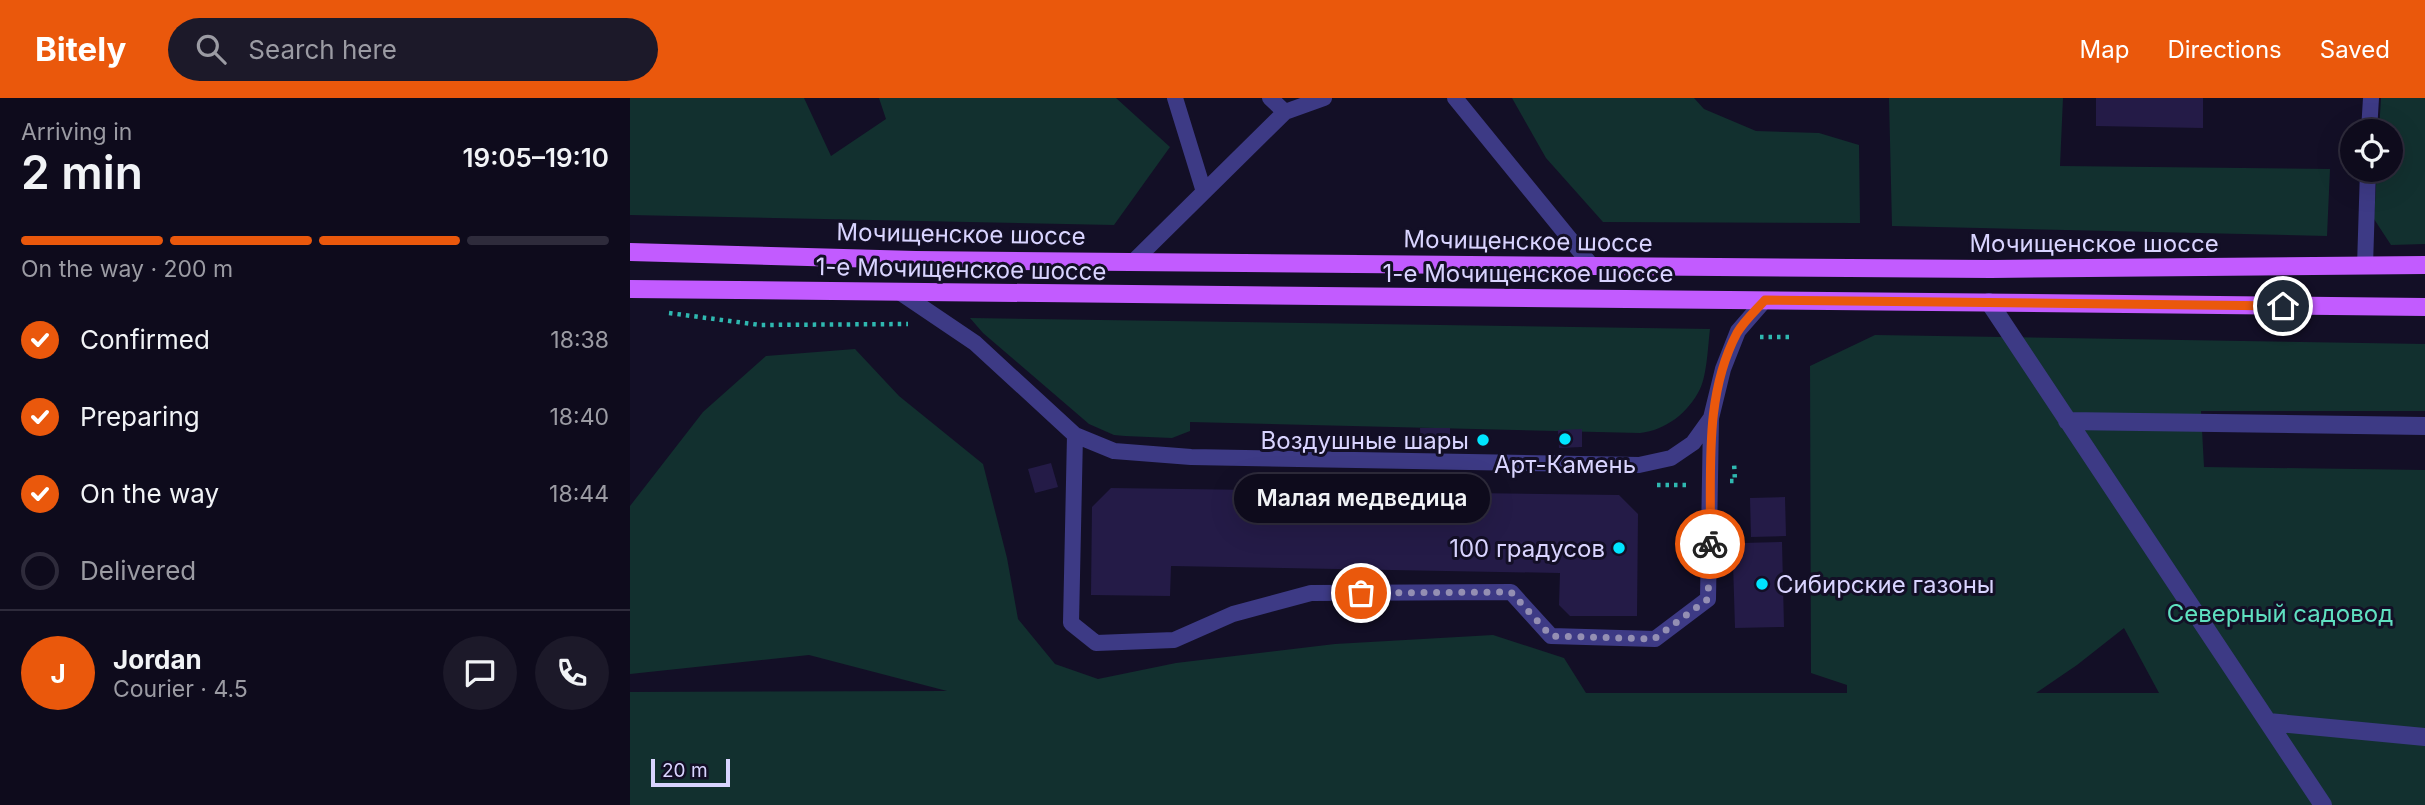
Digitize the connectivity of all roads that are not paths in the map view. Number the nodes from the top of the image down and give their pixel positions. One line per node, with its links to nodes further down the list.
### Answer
1 (1175, 98): 9 (lane)
2 (1270, 98): 6 (lane)
3 (1324, 98): 6 (lane)
4 (1455, 98): 14 (lane)
5 (2371, 98): 7 (lane)
6 (1286, 105): 9 (lane)
7 (2370, 119)
8 (2368, 182): 13 (lane)
9 (1204, 192): 11 (lane)
10 (630, 252): 11 (main road, Мочищенское шоссе)
11 (1135, 261): 14 (main road, Мочищенское шоссе)
12 (2425, 265): 13 (main road, Мочищенское шоссе)
13 (2365, 266): 14 (main road, Мочищенское шоссе)
14 (1592, 267)
15 (630, 289): 16 (main road, 1-е Мочищенское шоссе)
16 (901, 293): 17 (main road, 1-е Мочищенское шоссе); 23 (lane)
17 (1765, 300): 18 (main road, 1-е Мочищенское шоссе); 20 (lane)
18 (1989, 302): 19 (main road, 1-е Мочищенское шоссе); 21 (street)
19 (2425, 307)
20 (1712, 418): 23 (lane); 23 (lane)
21 (2067, 421): 22 (street); 24 (street)
22 (2425, 426)
23 (1075, 435)
24 (2268, 722): 25 (street); 26 (street)
25 (2425, 737)
26 (2323, 805)

